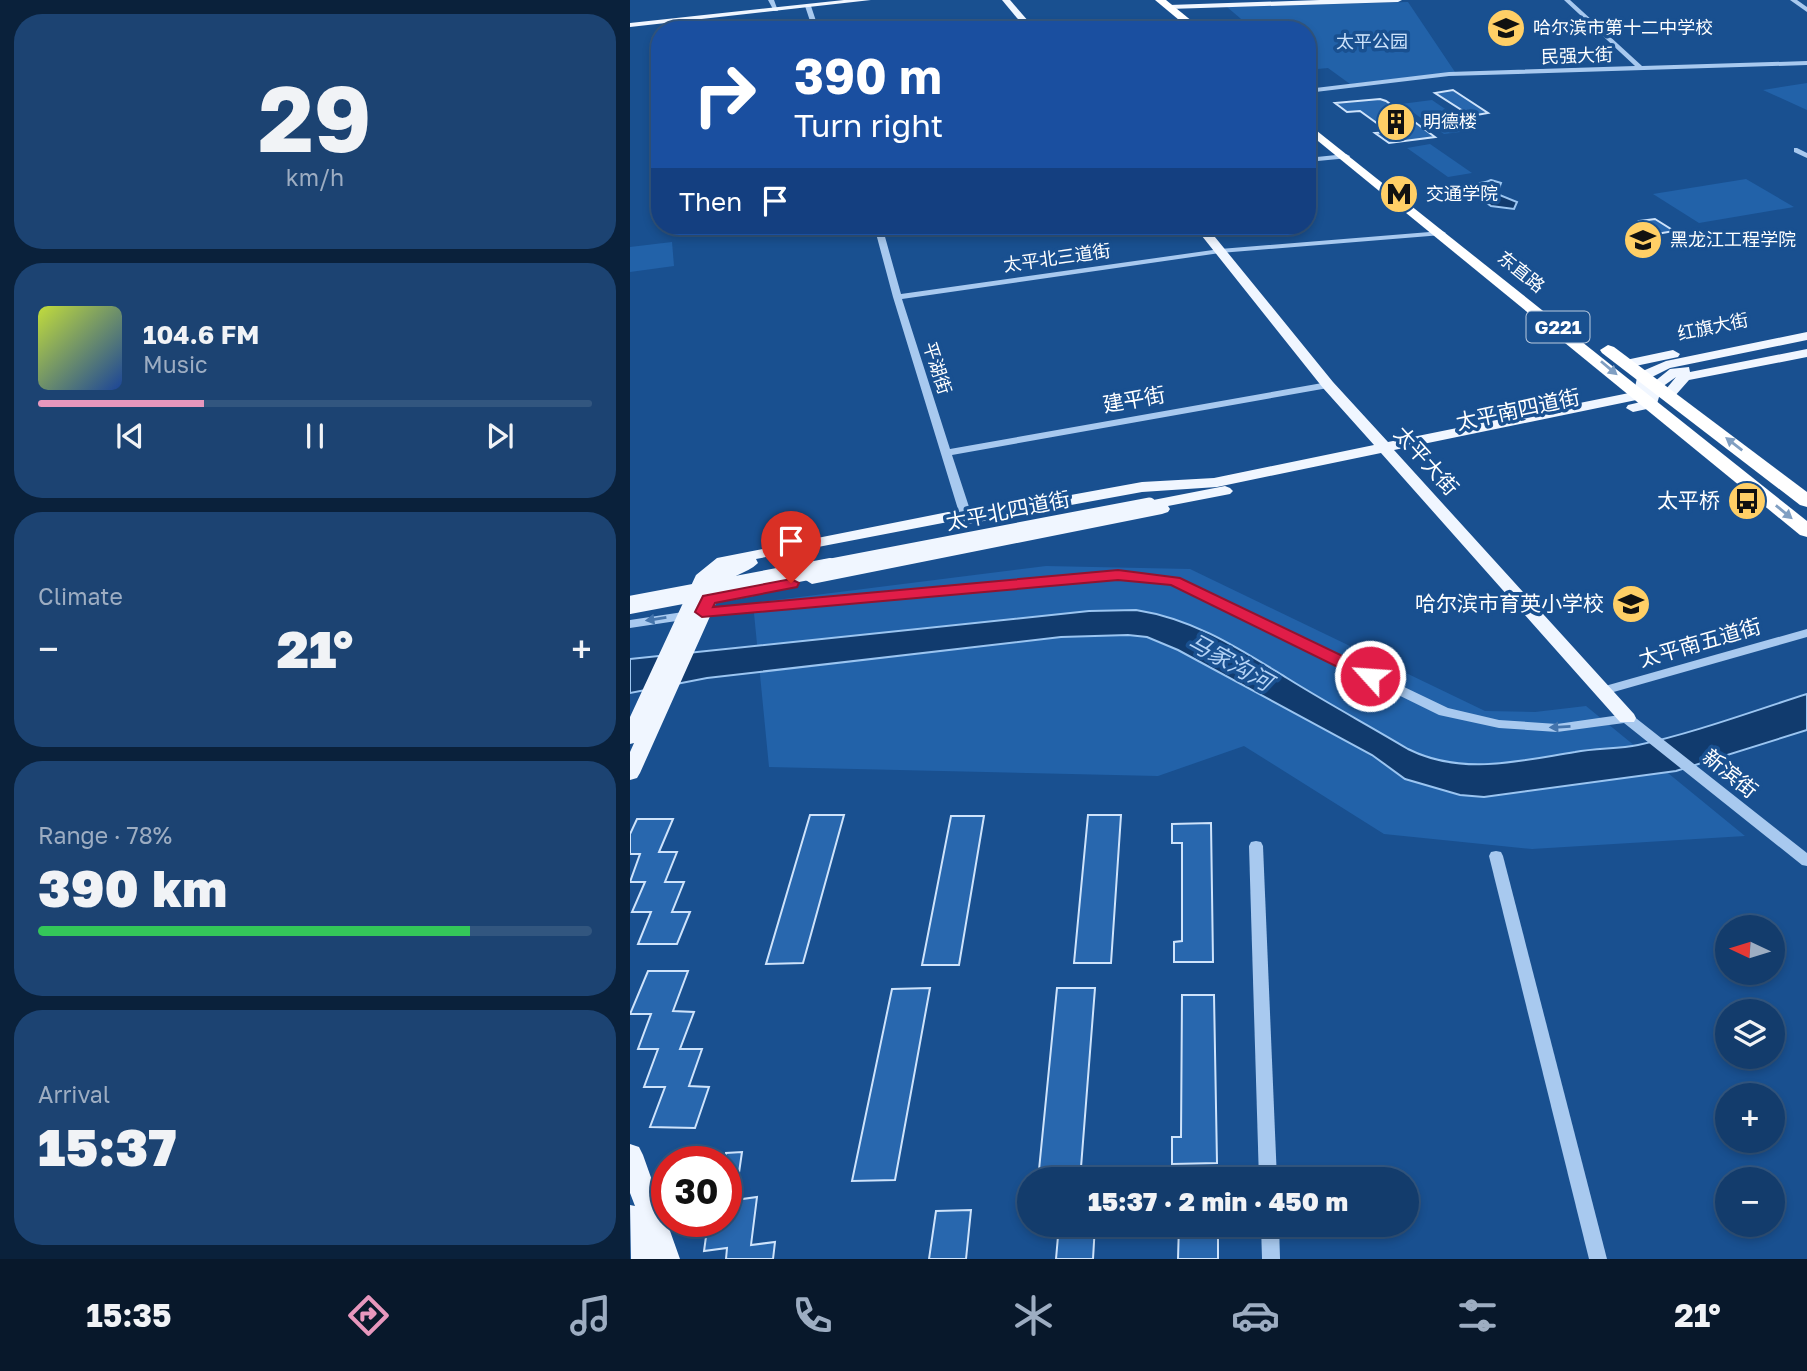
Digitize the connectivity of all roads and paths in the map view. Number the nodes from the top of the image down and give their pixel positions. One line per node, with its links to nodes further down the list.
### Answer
1 (771, 0): 12 (street)
2 (867, 0): 10 (main road)
3 (1006, 0): 16 (main road)
4 (1150, 0): 17 (highway)
5 (1160, 0): 11 (highway)
6 (1389, 0): 7 (main road); 11 (main road)
7 (1398, 0)
8 (1567, 0): 22 (street)
9 (1793, 0): 13 (street)
10 (808, 6): 12 (main road); 15 (street)
11 (1169, 8): 18 (highway)
12 (776, 10): 14 (main road)
13 (1807, 10)
14 (669, 21)
15 (813, 21)
16 (1024, 21)
17 (1176, 21)
18 (1186, 21)
19 (651, 23): 20 (main road)
20 (630, 25)
21 (1807, 63): 22 (street, 民强大街)
22 (1640, 68): 23 (street, 民强大街)
23 (1316, 90)
24 (1316, 123): 39 (highway, 东直路 / G221)
25 (1316, 132): 28 (highway, 东直路 / G221)
26 (1807, 147): 27 (street)
27 (1807, 155)
28 (1346, 156): 29 (street); 30 (highway, 东直路 / G221)
29 (1316, 159)
30 (1442, 233): 33 (street, 太平北三道街); 44 (highway, 东直路 / G221, one-way to 44)
31 (880, 235): 34 (street, 平湖街)
32 (1207, 235): 33 (main road, 太平大街)
33 (1220, 251): 34 (street, 太平北三道街); 42 (main road, 太平大街)
34 (897, 297): 46 (street, 平湖街)
35 (1807, 327): 39 (main road, 红旗大街)
36 (1807, 336): 40 (main road, 红旗大街)
37 (1807, 345): 40 (main road, 红旗大街)
38 (1807, 353): 43 (main road)
39 (1626, 364): 41 (highway, 东直路 / G221)
40 (1671, 369): 41 (main road)
41 (1649, 380): 43 (highway, 东直路 / G221); 44 (main road)
42 (1328, 384): 45 (main road, 太平大街); 46 (street, 建平街)
43 (1669, 394): 49 (highway, 东直路 / G221, one-way to 43)
44 (1646, 400): 45 (main road, 太平南四道街); 51 (highway, 东直路 / G221, one-way to 51)
45 (1389, 452): 47 (main road, 太平北四道街); 57 (main road, 太平大街)
46 (948, 453): 50 (street, 平湖街)
47 (1216, 487): 48 (main road, 太平北四道街); 50 (main road); 54 (main road)
48 (1146, 500): 52 (main road, 太平北四道街); 53 (main road, 太平北四道街, bridge)
49 (1807, 501)
50 (967, 519): 54 (main road)
51 (1807, 531)
52 (630, 593)
53 (630, 605)
54 (697, 607): 55 (street, one-way to 55); 58 (main road); 59 (street, one-way to 54)
55 (630, 624)
56 (1807, 633): 57 (street, 太平南五道街)
57 (1603, 691): 59 (main road, 太平大街)
58 (647, 717): 60 (main road); 61 (main road)
59 (1627, 718): 62 (street, 新滨街)
60 (630, 738)
61 (630, 773)
62 (1721, 794): 65 (street, 新滨街)
63 (1256, 846): 67 (street)
64 (1496, 856): 73 (street)
65 (1807, 861)
66 (630, 1155): 71 (main road)
67 (1268, 1167)
68 (630, 1217): 70 (main road)
69 (1270, 1237): 72 (street)
70 (645, 1259)
71 (666, 1259)
72 (1271, 1259)
73 (1598, 1259)

